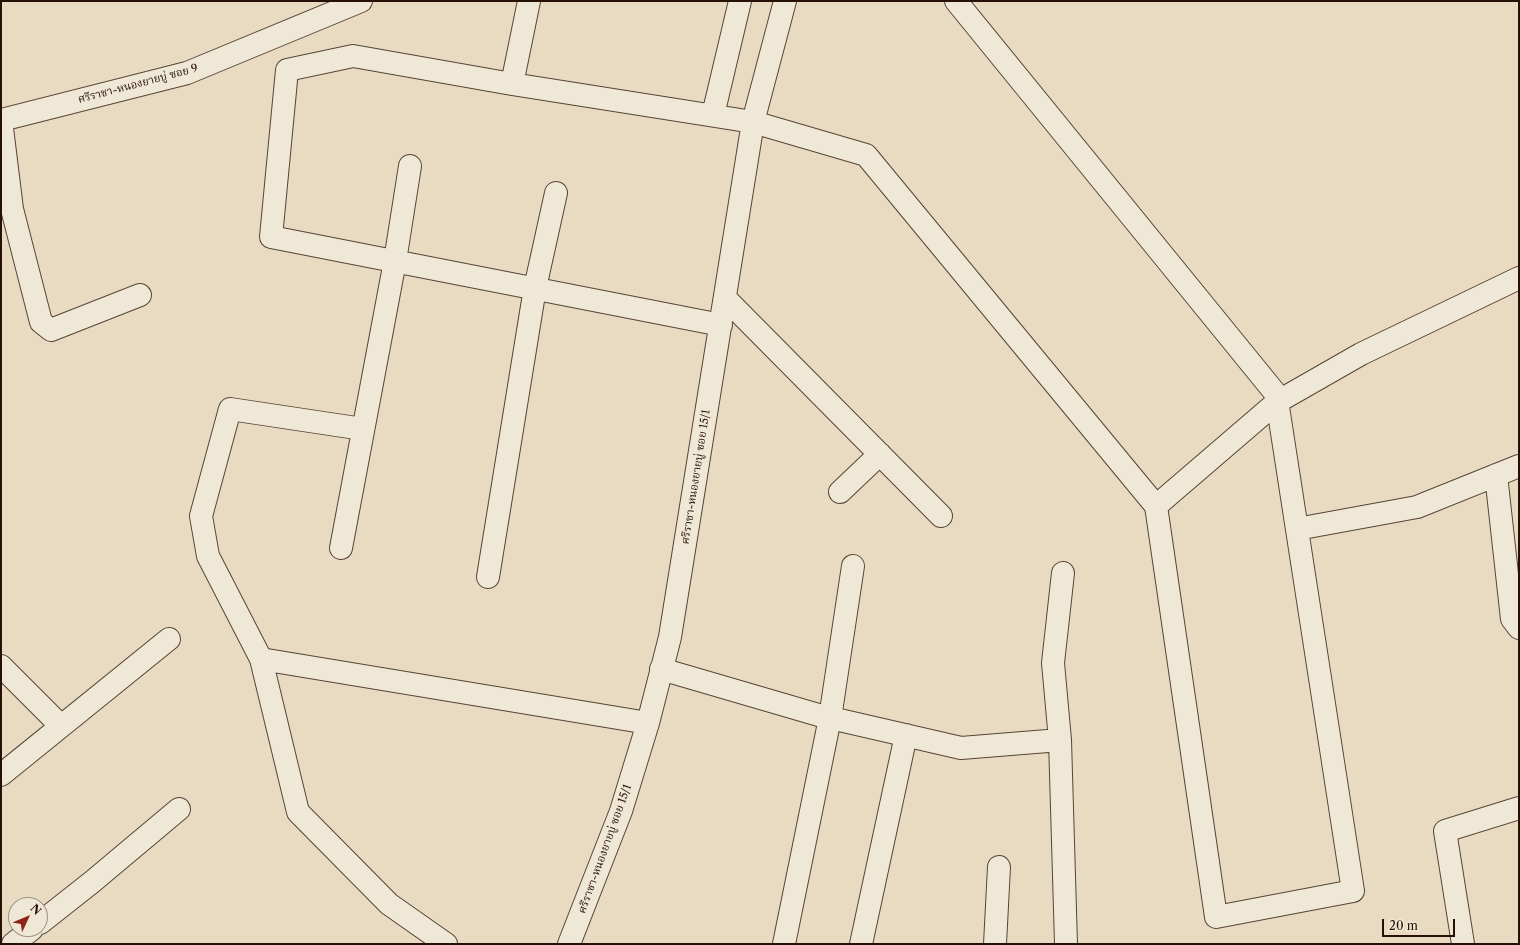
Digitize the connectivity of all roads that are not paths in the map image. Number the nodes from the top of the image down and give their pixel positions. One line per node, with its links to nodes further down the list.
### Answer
1 (361, 1): 8 (street, ศรีราชา-หนองยายบู่ ซอย 9)
2 (529, 1): 6 (street)
3 (740, 1): 7 (street)
4 (785, 1): 9 (street, ศรีราชา-หนองยายบู่ ซอย 15/1)
5 (956, 1): 18 (street)
6 (512, 84): 7 (street); 12 (street)
7 (713, 115): 9 (street)
8 (1, 120): 15 (street)
9 (753, 122): 16 (street, ศรีราชา-หนองยายบู่ ซอย 15/1); 24 (street)
10 (410, 166): 12 (street)
11 (556, 194): 14 (street)
12 (395, 261): 14 (street); 19 (street)
13 (1519, 278): 18 (street)
14 (535, 288): 17 (street); 30 (street)
15 (140, 295)
16 (725, 298): 17 (street, ศรีราชา-หนองยายบู่ ซอย 15/1); 20 (street)
17 (720, 325): 35 (street, ศรีราชา-หนองยายบู่ ซอย 15/1)
18 (1277, 402): 24 (street); 26 (street)
19 (363, 429): 27 (street); 33 (street)
20 (880, 454): 23 (street); 25 (street)
21 (1519, 466): 22 (street)
22 (1496, 475): 26 (street); 31 (street)
23 (840, 492)
24 (1156, 506): 26 (street)
25 (941, 516)
26 (1297, 529)
27 (341, 548)
28 (853, 566): 36 (street)
29 (1063, 573): 40 (street)
30 (488, 576)
31 (1519, 628)
32 (169, 639): 38 (street)
33 (260, 659): 37 (street); 48 (street)
34 (1, 666): 38 (street)
35 (662, 669): 36 (street); 37 (street, ศรีราชา-หนองยายบู่ ซอย 15/1)
36 (830, 718): 39 (street); 50 (street)
37 (648, 723): 49 (street, ศรีราชา-หนองยายบู่ ซอย 15/1)
38 (61, 726): 41 (street)
39 (906, 735): 40 (street); 51 (street)
40 (1060, 740): 53 (street)
41 (1, 776)
42 (1519, 808): 54 (street)
43 (179, 809): 45 (street)
44 (999, 866): 52 (street)
45 (48, 917)
46 (22, 937): 47 (street)
47 (13, 944)
48 (446, 944)
49 (569, 944)
50 (784, 944)
51 (861, 944)
52 (995, 944)
53 (1066, 944)
54 (1464, 944)

